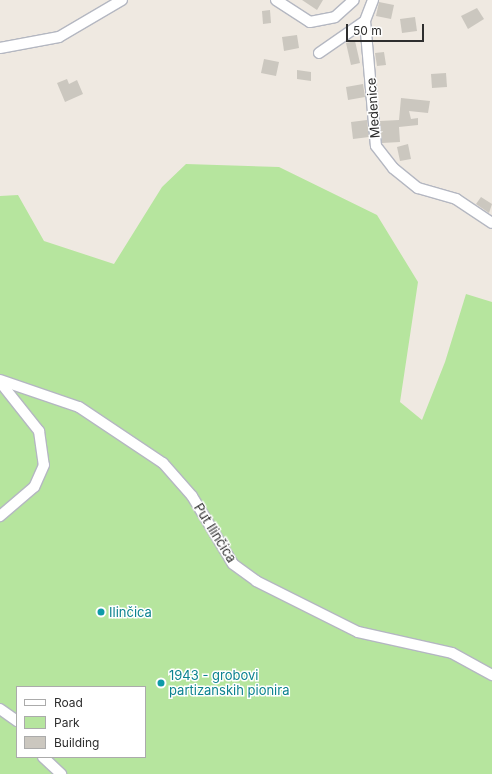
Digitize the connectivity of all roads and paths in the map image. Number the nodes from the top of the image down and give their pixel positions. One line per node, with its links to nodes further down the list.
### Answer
1 (122, 0): 6 (street)
2 (276, 0): 3 (street)
3 (354, 0)
4 (373, 0): 5 (street, Medenice)
5 (365, 21): 7 (street); 8 (street, Medenice)
6 (0, 48)
7 (319, 53)
8 (492, 223)
9 (0, 381): 10 (street, Put Ilinčica); 11 (street, Put Ilinčica)
10 (0, 516)
11 (492, 675)
12 (0, 709): 13 (street)
13 (16, 720)
14 (44, 758): 15 (street)
15 (62, 774)

